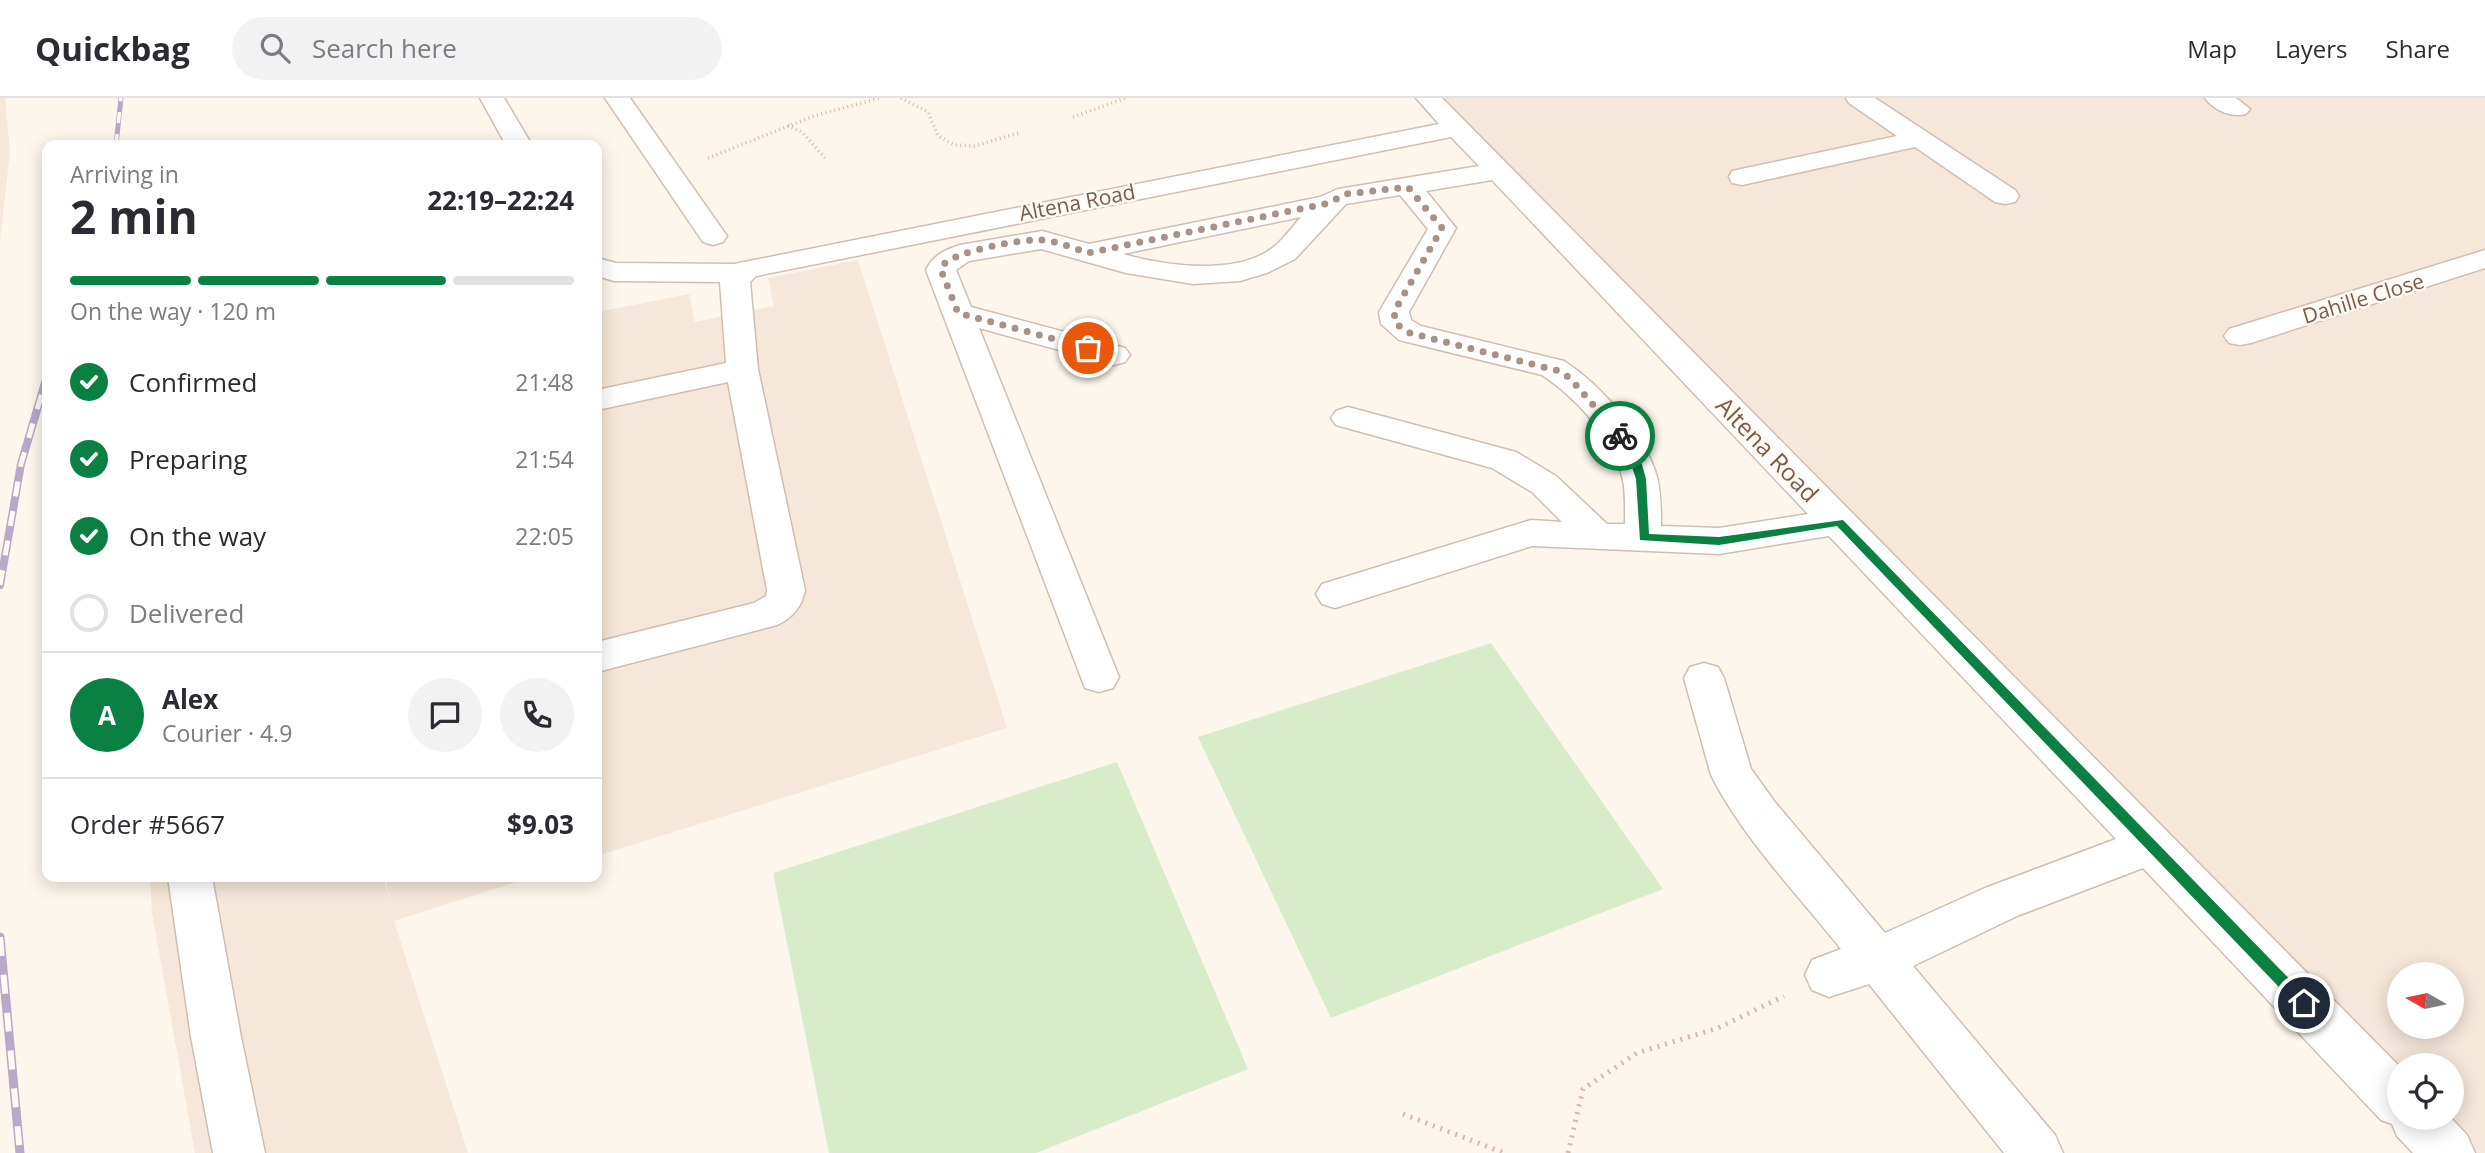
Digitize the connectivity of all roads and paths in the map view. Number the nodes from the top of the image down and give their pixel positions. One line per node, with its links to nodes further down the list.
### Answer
1 (492, 98): 13 (street)
2 (617, 98): 15 (street)
3 (880, 98): 9 (path)
4 (901, 98): 11 (path)
5 (1126, 98): 8 (path)
6 (1428, 98): 10 (street, Altena Road)
7 (1858, 98): 12 (street)
8 (1073, 117)
9 (788, 124): 14 (path); 15 (path)
10 (1457, 128): 16 (street, Altena Road); 25 (street, Altena Road)
11 (1019, 133)
12 (1917, 139): 17 (street); 19 (street)
13 (516, 140)
14 (825, 158)
15 (666, 168): 21 (street)
16 (1499, 171): 18 (street); 32 (street, Altena Road)
17 (1742, 177)
18 (1408, 187): 20 (street); 34 (street)
19 (2005, 196)
20 (1329, 203): 22 (street); 22 (street)
21 (713, 236)
22 (1088, 253): 26 (street)
23 (2485, 259): 27 (street, Dahille Close)
24 (602, 268): 25 (street, Altena Road)
25 (739, 273): 29 (street)
26 (958, 313): 28 (street); 37 (street)
27 (2240, 337)
28 (1114, 355)
29 (743, 369): 30 (street); 36 (street)
30 (602, 399)
31 (1348, 418): 33 (street)
32 (1839, 522): 34 (street); 39 (street, Altena Road)
33 (1597, 535): 34 (street); 35 (street)
34 (1643, 537)
35 (1335, 594)
36 (602, 656)
37 (1099, 677)
38 (1704, 678): 41 (street)
39 (2151, 845): 41 (street); 43 (street, Altena Road)
40 (191, 882): 46 (street)
41 (1878, 959): 42 (street); 49 (street)
42 (1829, 975): 48 (path)
43 (2387, 1090)
44 (1403, 1114): 47 (path)
45 (2427, 1130): 50 (street)
46 (239, 1153)
47 (1504, 1153)
48 (1568, 1153)
49 (2037, 1153)
50 (2449, 1153)

